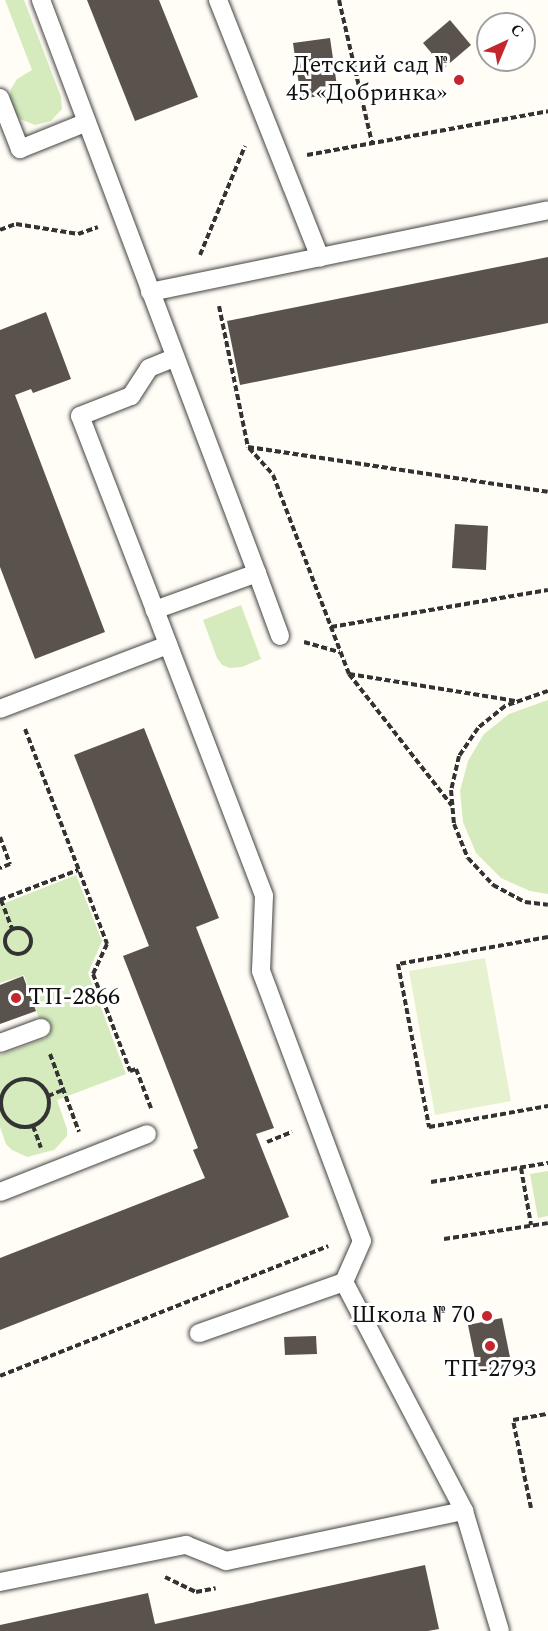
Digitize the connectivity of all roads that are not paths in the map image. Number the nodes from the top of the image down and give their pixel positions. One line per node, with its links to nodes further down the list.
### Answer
1 (41, 0): 4 (lane)
2 (218, 0): 6 (lane)
3 (0, 98): 4 (lane)
4 (87, 122): 7 (lane)
5 (548, 210): 6 (lane)
6 (320, 257): 7 (lane)
7 (150, 292): 8 (lane)
8 (174, 358): 9 (lane); 10 (lane)
9 (257, 573): 10 (lane); 11 (lane)
10 (155, 610): 12 (lane)
11 (280, 636)
12 (168, 645): 13 (lane); 18 (lane)
13 (7, 706)
14 (40, 1028): 15 (lane)
15 (0, 1043)
16 (147, 1134): 17 (lane)
17 (0, 1191)
18 (344, 1282): 19 (lane); 20 (lane)
19 (199, 1334)
20 (464, 1511): 21 (lane); 22 (lane)
21 (0, 1582)
22 (500, 1631)

